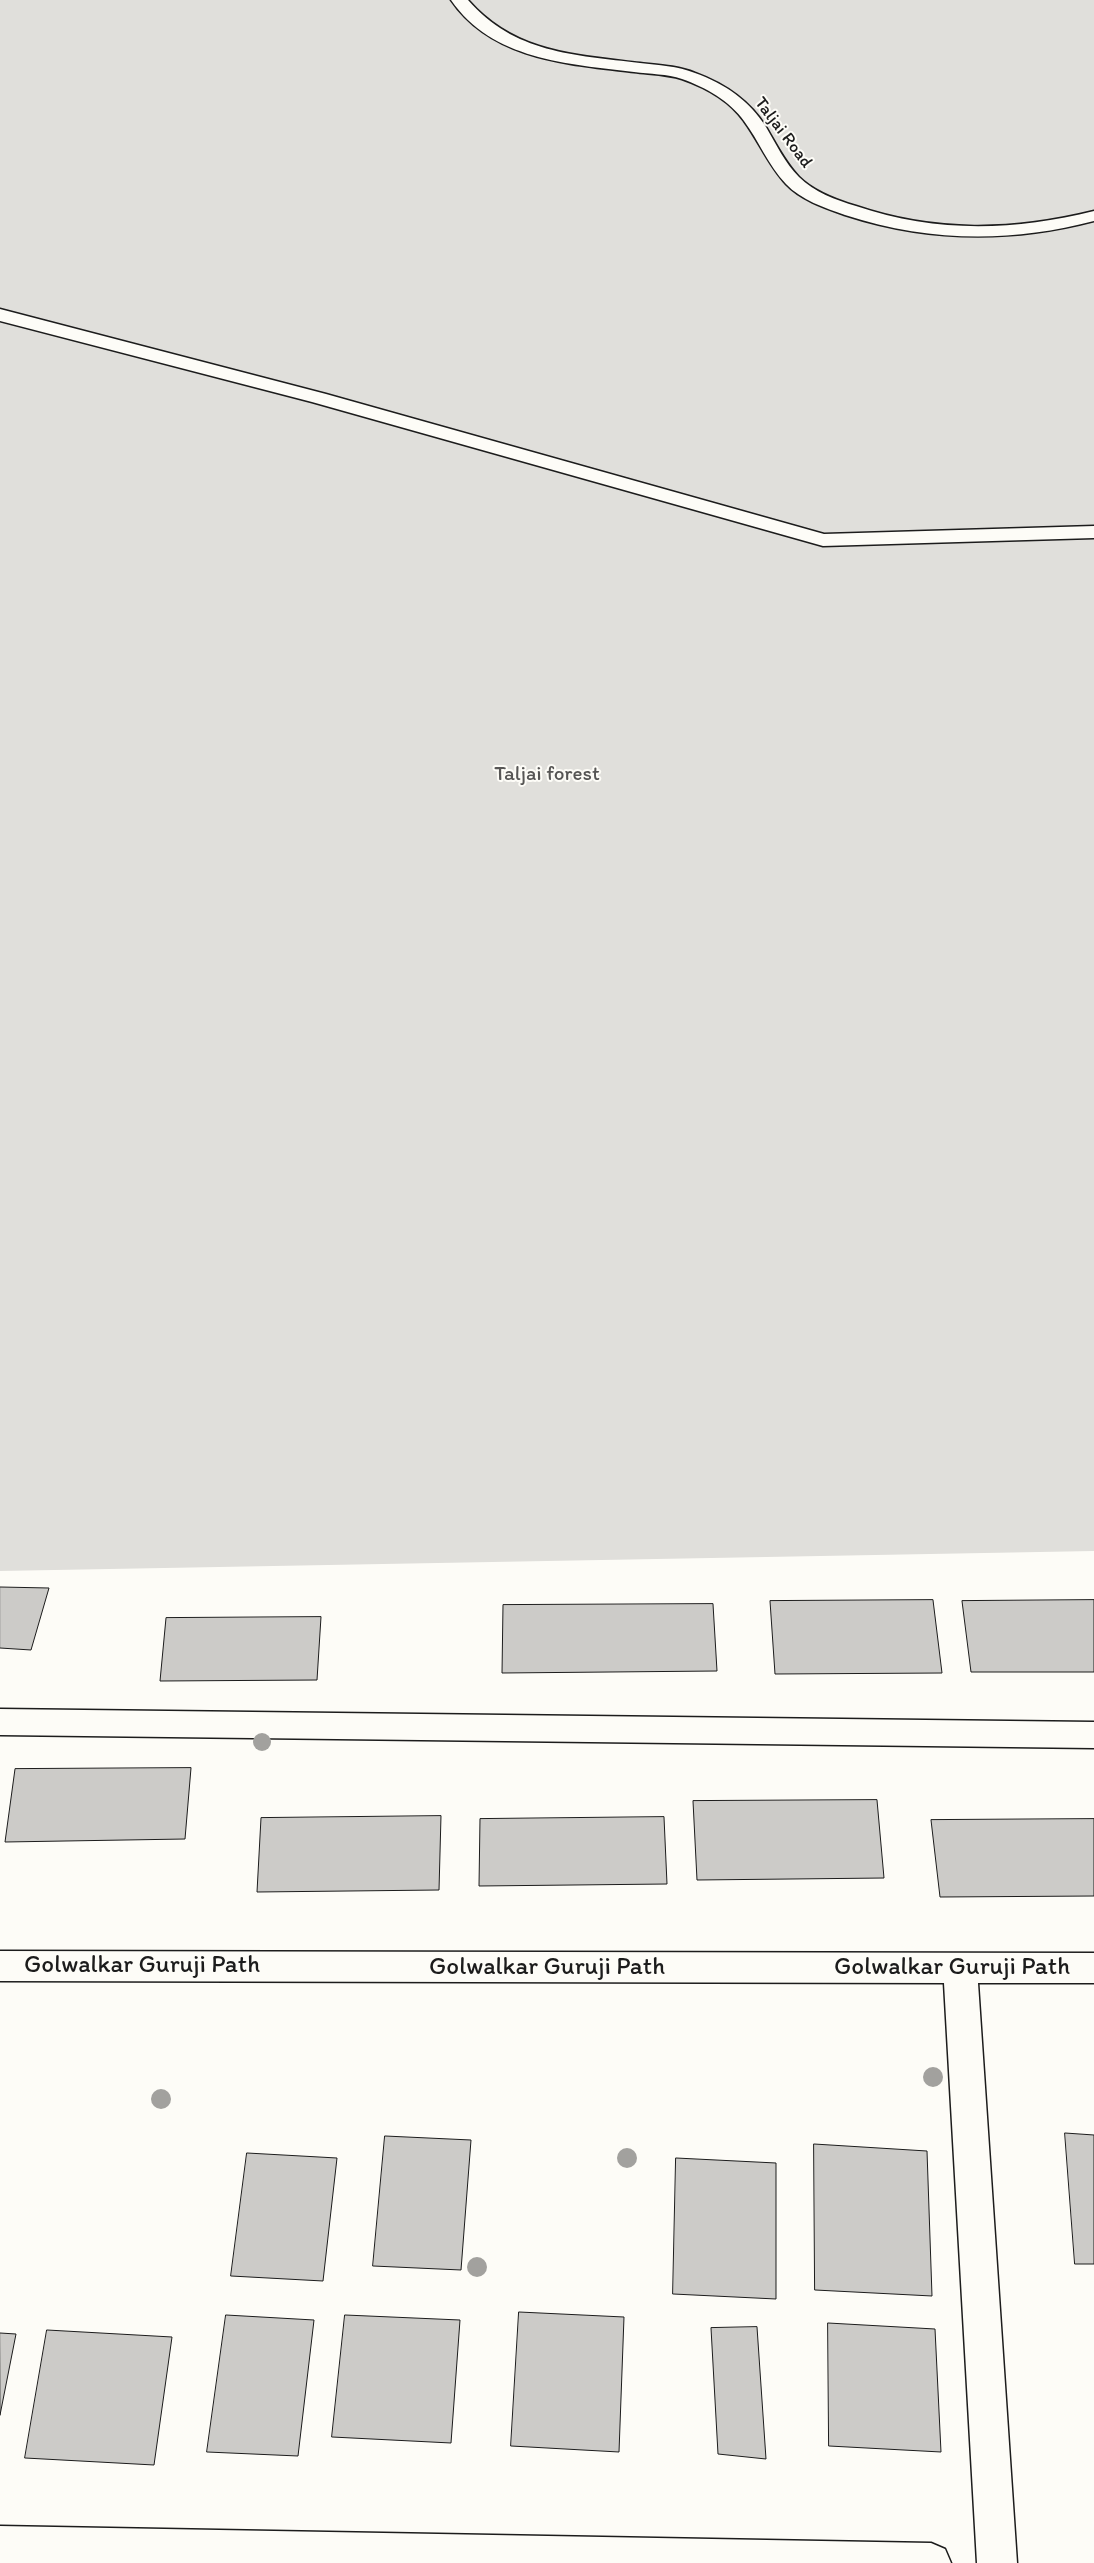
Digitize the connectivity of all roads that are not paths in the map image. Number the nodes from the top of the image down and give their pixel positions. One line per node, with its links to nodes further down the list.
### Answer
1 (459, 0): 2 (street, Taljai Road)
2 (1094, 216)
3 (0, 315): 4 (street)
4 (1094, 532)
5 (0, 1722): 6 (street)
6 (1094, 1735)
7 (0, 1966): 9 (street, Golwalkar Guruji Path)
8 (1094, 1968): 9 (street, Golwalkar Guruji Path)
9 (960, 1969): 13 (street)
10 (0, 2546): 11 (street)
11 (442, 2558): 12 (street)
12 (931, 2563)
13 (997, 2563)

